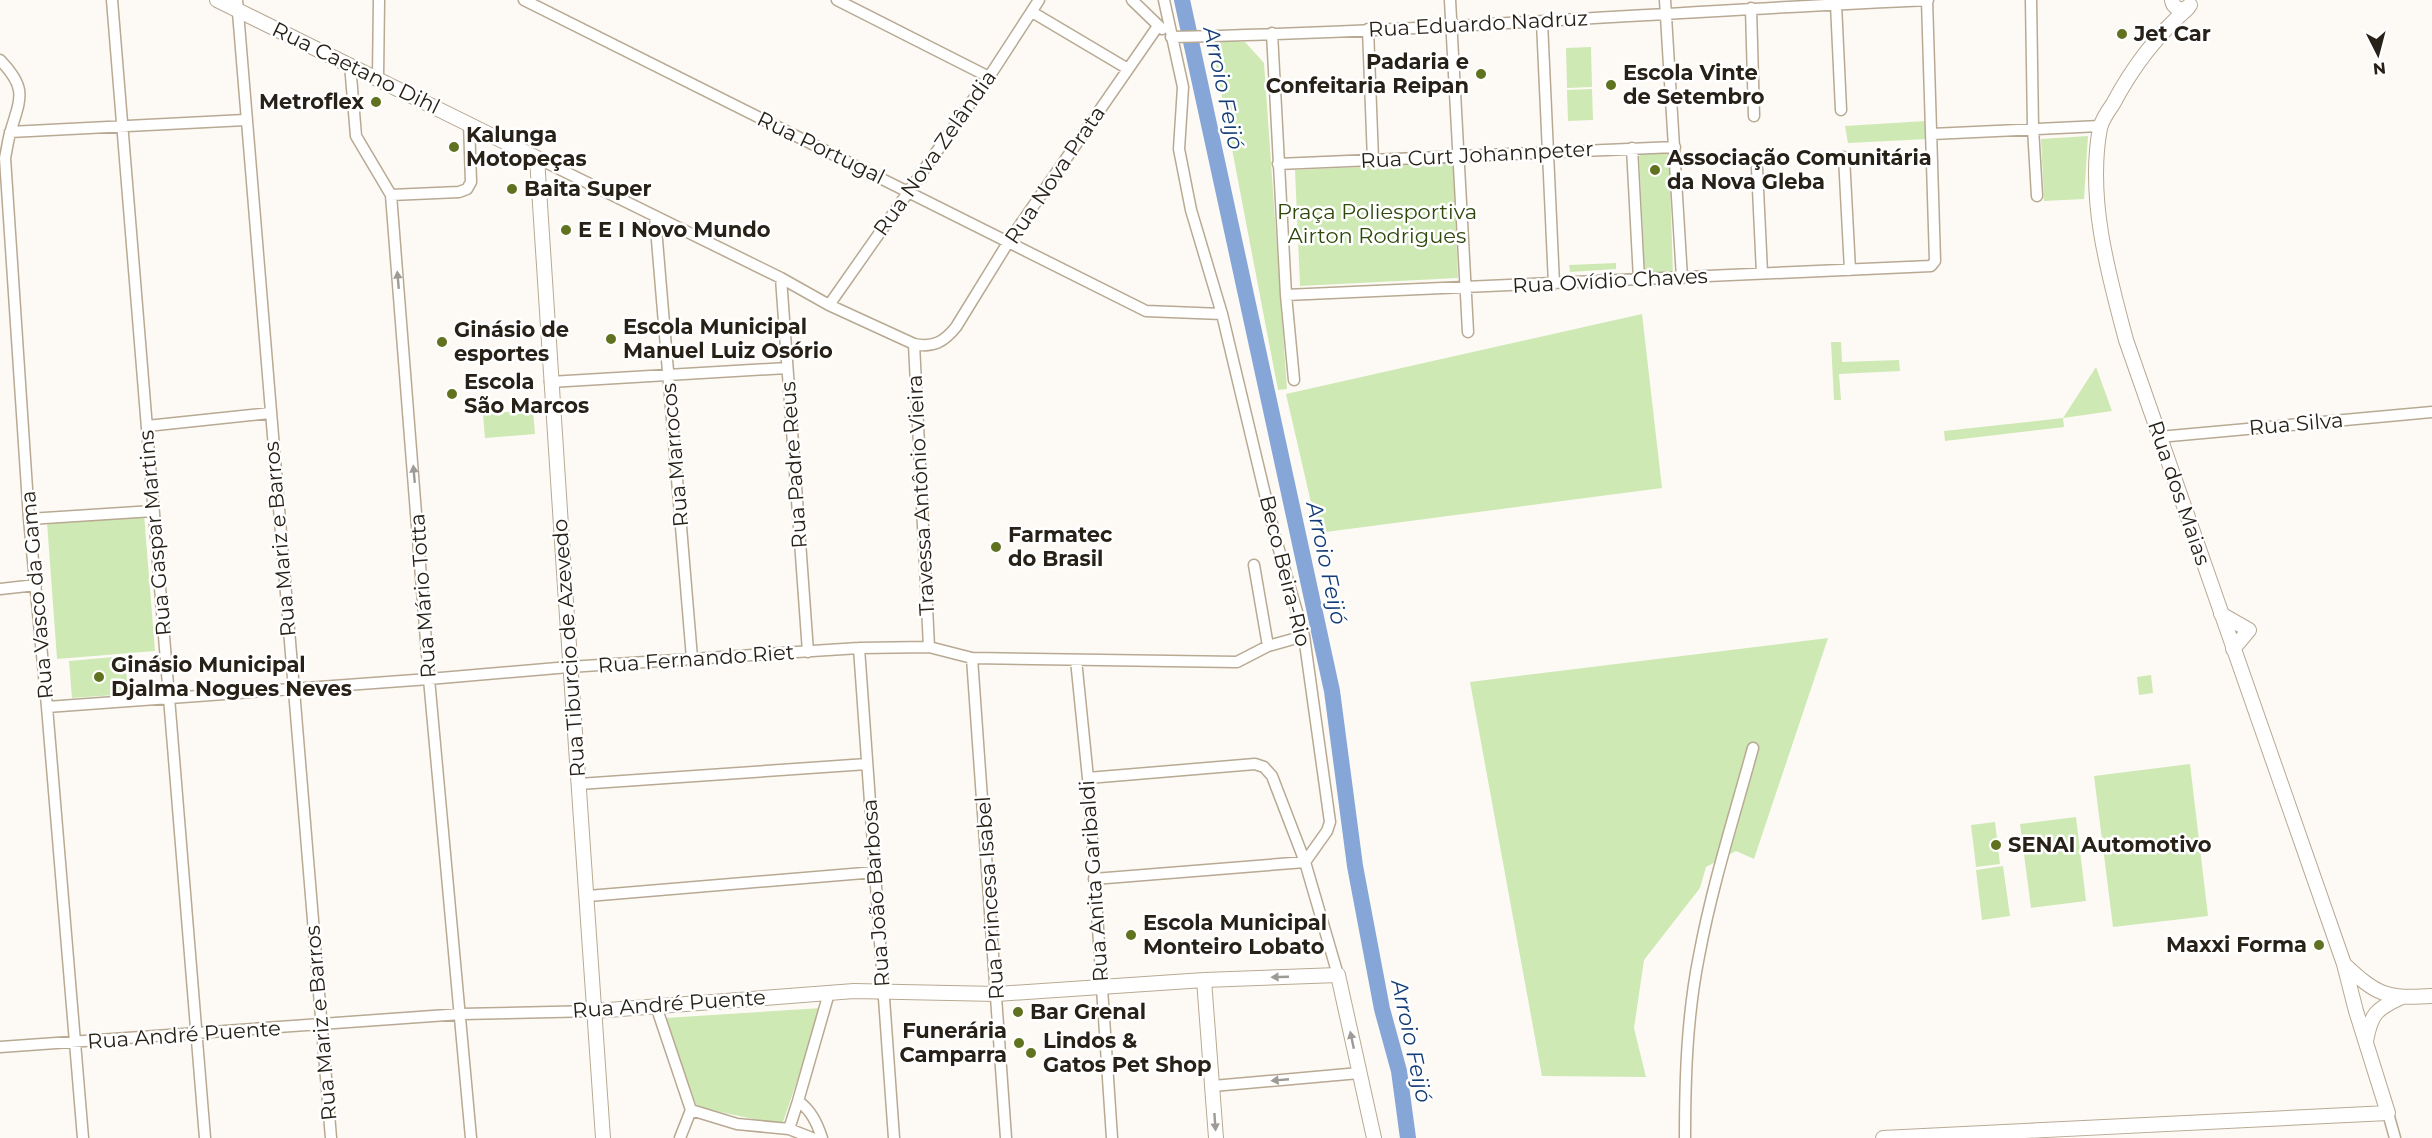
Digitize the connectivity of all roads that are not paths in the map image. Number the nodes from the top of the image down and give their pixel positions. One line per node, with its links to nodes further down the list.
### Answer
1 (112, 0): 35 (street, Rua Gaspar Martins)
2 (217, 0): 15 (main road, Rua Caetano Dihl)
3 (379, 0): 28 (street)
4 (524, 0): 48 (street, Rua Portugal)
5 (837, 0): 29 (street)
6 (1040, 0): 17 (street, Rua Nova Zelândia)
7 (1132, 0): 20 (street)
8 (1164, 0): 24 (street, Beco Beira-Rio)
9 (1450, 0): 21 (street)
10 (1665, 0): 18 (street)
11 (1927, 0): 14 (street, Rua Eduardo Nadruz); 38 (street)
12 (2031, 0): 36 (street)
13 (2182, 3): 34 (main road, Rua dos Maias)
14 (1836, 4): 16 (street, Rua Eduardo Nadruz); 30 (street)
15 (238, 5): 26 (main road, Rua Caetano Dihl); 32 (street, Rua Mariz e Barros)
16 (1751, 8): 18 (street, Rua Eduardo Nadruz); 31 (street)
17 (1032, 12): 27 (street); 29 (street, Rua Nova Zelândia)
18 (1666, 14): 19 (street, Rua Eduardo Nadruz); 39 (street)
19 (1542, 22): 21 (street, Rua Eduardo Nadruz); 41 (street)
20 (1158, 26): 24 (street); 27 (street, Rua Nova Prata)
21 (1451, 26): 22 (street, Rua Eduardo Nadruz); 42 (street)
22 (1368, 29): 23 (street, Rua Eduardo Nadruz); 45 (street)
23 (1272, 33): 24 (street, Rua Eduardo Nadruz); 46 (street)
24 (1175, 37): 62 (street, Beco Beira-Rio)
25 (0, 60): 37 (street, Rua Vasco da Gama)
26 (350, 64): 28 (main road, Rua Caetano Dihl); 49 (street, Rua Mário Totta)
27 (1128, 69): 52 (street, Rua Nova Prata)
28 (378, 77): 33 (main road, Rua Caetano Dihl)
29 (989, 77): 48 (street, Rua Nova Zelândia)
30 (1841, 110)
31 (1754, 116)
32 (245, 120): 35 (street); 70 (street, Rua Mariz e Barros)
33 (469, 123): 44 (main road, Rua Caetano Dihl); 49 (street)
34 (2100, 126): 36 (street); 72 (main road, Rua dos Maias)
35 (121, 127): 37 (street); 71 (street, Rua Gaspar Martins)
36 (2033, 128): 38 (street); 50 (street)
37 (10, 132): 74 (street, Rua Vasco da Gama)
38 (1932, 134): 53 (street, Rua Ovídio Chaves)
39 (1675, 147): 40 (street, Rua Curt Johannpeter); 56 (street)
40 (1632, 148): 41 (street, Rua Curt Johannpeter); 57 (street)
41 (1549, 152): 42 (street, Rua Curt Johannpeter); 58 (street)
42 (1459, 155): 45 (street, Rua Curt Johannpeter); 59 (street)
43 (1844, 157): 53 (street)
44 (537, 158): 51 (street, Rua Caetano Dihl); 68 (main road, Rua Tiburcio de Azevedo)
45 (1373, 160): 46 (street, Rua Curt Johannpeter)
46 (1278, 164): 60 (street)
47 (1756, 168): 54 (street)
48 (908, 190): 52 (street, Rua Portugal); 61 (street, Rua Nova Zelândia)
49 (391, 195): 89 (street, Rua Mário Totta, one-way to 49)
50 (2037, 196)
51 (655, 216): 55 (street, Rua Caetano Dihl); 66 (street, Rua Marrocos)
52 (1009, 241): 62 (street, Rua Portugal); 64 (street, Rua Nova Prata)
53 (1850, 270): 54 (street, Rua Ovídio Chaves)
54 (1762, 273): 56 (street, Rua Ovídio Chaves)
55 (781, 278): 61 (street, Rua Caetano Dihl); 65 (street, Rua Padre Reus)
56 (1682, 278): 57 (street, Rua Ovídio Chaves)
57 (1639, 279): 58 (street, Rua Ovídio Chaves)
58 (1554, 284): 59 (street, Rua Ovídio Chaves)
59 (1465, 289): 60 (street, Rua Ovídio Chaves); 63 (street)
60 (1286, 295): 67 (street)
61 (829, 305): 64 (street, Rua Caetano Dihl)
62 (1222, 314): 79 (street, Beco Beira-Rio)
63 (1468, 332)
64 (914, 344): 80 (street, Travessa Antônio Vieira)
65 (787, 368): 66 (street); 84 (street, Rua Padre Reus)
66 (669, 375): 68 (street); 86 (street, Rua Marrocos)
67 (1294, 380)
68 (550, 382): 88 (main road, Rua Tiburcio de Azevedo)
69 (2432, 412): 72 (street, Rua Silva)
70 (270, 413): 71 (street); 90 (street, Rua Mariz e Barros)
71 (147, 426): 73 (street, Rua Gaspar Martins)
72 (2159, 437): 78 (main road, Rua dos Maias)
73 (153, 511): 74 (street); 91 (street, Rua Gaspar Martins)
74 (29, 519): 76 (street, Rua Vasco da Gama)
75 (1254, 565): 81 (street)
76 (36, 585): 77 (street); 92 (street, Rua Vasco da Gama)
77 (0, 589)
78 (2221, 614): 83 (main road, Rua dos Maias); 83 (main road)
79 (1304, 636): 81 (street, Rua Fernando Riet); 97 (street, Beco Beira-Rio)
80 (928, 646): 82 (street, Rua Fernando Riet); 85 (street, Rua Fernando Riet)
81 (1268, 646): 87 (street, Rua Fernando Riet)
82 (859, 648): 84 (street, Rua Fernando Riet); 94 (street, Rua João Barbosa)
83 (2233, 649): 101 (main road, Rua dos Maias)
84 (807, 652): 86 (street, Rua Fernando Riet)
85 (972, 657): 87 (street, Rua Fernando Riet); 108 (street, Rua Princesa Isabel)
86 (692, 658): 88 (street, Rua Fernando Riet)
87 (1076, 660): 95 (street, Rua Anita Garibaldi)
88 (569, 667): 89 (street, Rua Fernando Riet); 96 (main road, Rua Tiburcio de Azevedo)
89 (429, 679): 90 (street, Rua Fernando Riet); 115 (street, Rua Mário Totta)
90 (293, 689): 91 (street, Rua Fernando Riet); 116 (street, Rua Mariz e Barros)
91 (169, 698): 92 (street, Rua Fernando Riet); 117 (street, Rua Gaspar Martins)
92 (47, 707): 118 (street, Rua Vasco da Gama)
93 (1754, 748): 141 (street)
94 (867, 764): 96 (street); 98 (street, Rua João Barbosa)
95 (1088, 778): 97 (street); 99 (street, Rua Anita Garibaldi)
96 (579, 784): 100 (main road, Rua Tiburcio de Azevedo)
97 (1305, 862): 99 (street); 102 (street)
98 (876, 872): 100 (street); 105 (street, Rua João Barbosa)
99 (1094, 879): 104 (street, Rua Anita Garibaldi)
100 (588, 896): 114 (main road, Rua Tiburcio de Azevedo)
101 (2344, 964): 106 (main road, Rua dos Maias); 111 (main road, Rua dos Maias)
102 (1338, 975): 103 (main road, Rua André Puente, one-way to 103); 121 (main road, one-way to 102)
103 (1204, 980): 104 (main road, Rua André Puente); 122 (main road)
104 (1101, 988): 108 (main road, Rua André Puente); 138 (street, Rua Anita Garibaldi)
105 (882, 991): 107 (main road, Rua André Puente); 108 (main road, Rua André Puente); 136 (street, Rua João Barbosa)
106 (2377, 992): 110 (main road); 111 (main road)
107 (829, 993): 112 (main road, Rua André Puente); 123 (street)
108 (997, 994): 137 (street, Rua Princesa Isabel)
109 (2432, 996): 110 (main road)
110 (2400, 998): 113 (main road)
111 (2356, 1003): 113 (main road); 119 (main road, Rua dos Maias)
112 (656, 1006): 114 (main road, Rua André Puente); 124 (street)
113 (2379, 1009): 119 (main road)
114 (595, 1011): 115 (street, Rua André Puente); 132 (main road, Rua Tiburcio de Azevedo)
115 (461, 1014): 116 (street, Rua André Puente); 131 (street, Rua Mário Totta)
116 (322, 1025): 117 (street, Rua André Puente); 130 (street, Rua Mariz e Barros)
117 (197, 1034): 118 (street, Rua André Puente); 129 (street, Rua Gaspar Martins)
118 (76, 1042): 120 (street, Rua André Puente); 128 (street, Rua Vasco da Gama)
119 (2366, 1043): 125 (main road, Rua dos Maias)
120 (0, 1047)
121 (1359, 1073): 122 (street, one-way to 122); 140 (main road)
122 (1213, 1086): 139 (main road, one-way to 139)
123 (798, 1101): 126 (street); 135 (street)
124 (691, 1110): 126 (street); 133 (street)
125 (2388, 1113): 127 (main road); 143 (street, Rua dos Maias)
126 (789, 1129): 134 (street)
127 (1938, 1137): 142 (main road)
128 (83, 1138)
129 (205, 1138)
130 (331, 1138)
131 (471, 1138)
132 (603, 1138)
133 (680, 1138)
134 (812, 1138)
135 (822, 1138)
136 (894, 1138)
137 (1006, 1138)
138 (1112, 1138)
139 (1216, 1138)
140 (1374, 1138)
141 (1685, 1138)
142 (1883, 1138)
143 (2395, 1138)

